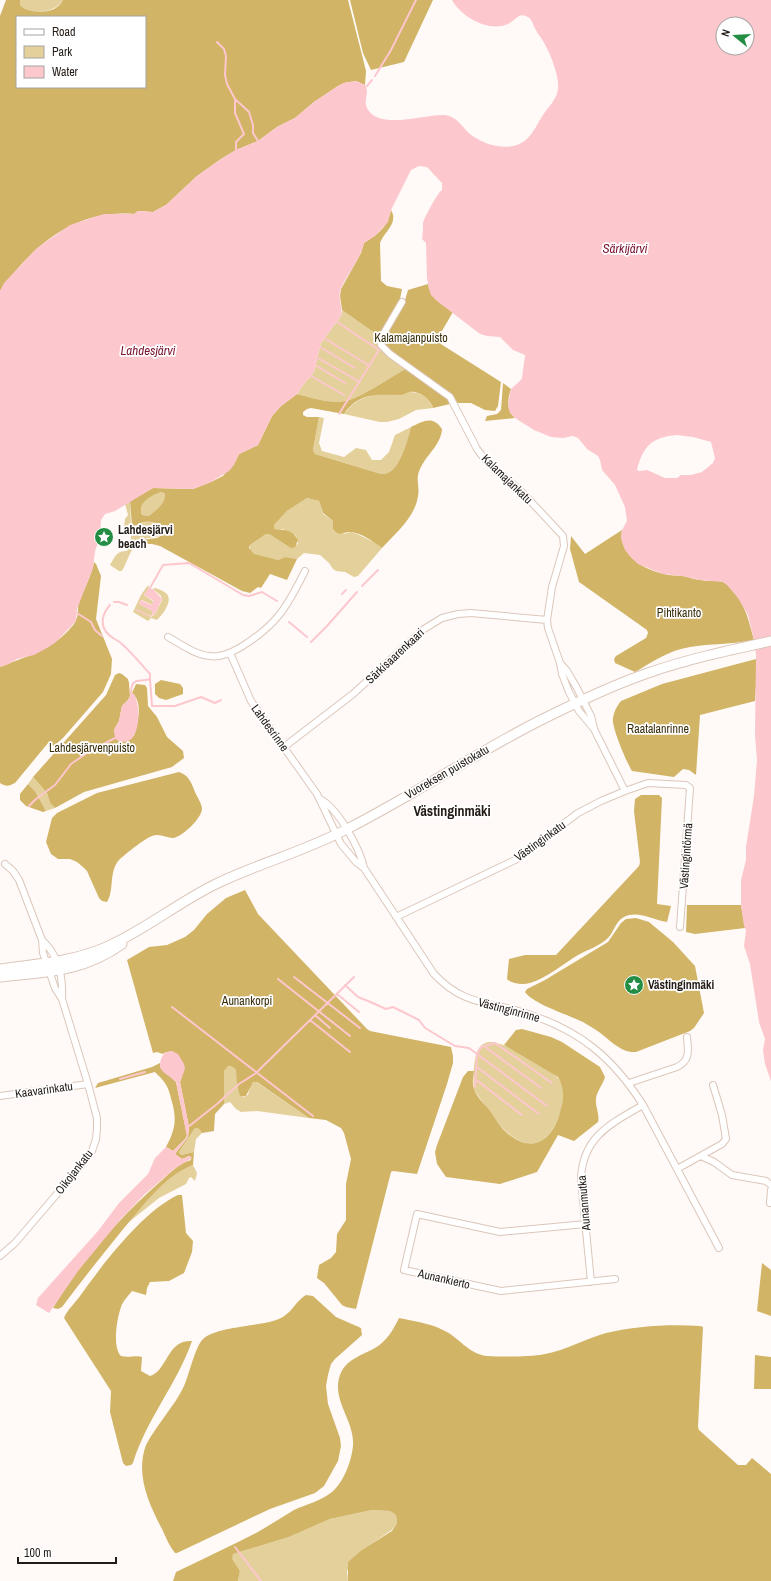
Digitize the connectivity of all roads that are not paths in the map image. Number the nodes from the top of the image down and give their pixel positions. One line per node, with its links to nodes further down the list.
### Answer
1 (402, 302): 3 (street, Kalamajankatu)
2 (305, 571): 6 (street)
3 (548, 620): 7 (street, Kalamajankatu); 8 (street, Särkisaarenkaari)
4 (168, 637): 6 (street)
5 (771, 641): 7 (main road, Vuoreksen puistokatu)
6 (230, 653): 8 (street, Lahdesrinne)
7 (579, 702): 10 (street, Kalamajankatu); 12 (main road, Vuoreksen puistokatu)
8 (284, 746): 11 (street, Lahdesrinne)
9 (689, 786): 10 (street, Västinginkatu); 17 (street, Västingintörmä)
10 (625, 791): 16 (street, Västinginkatu)
11 (320, 799): 12 (street, Lahdesrinne); 13 (street, Lahdesrinne)
12 (348, 829): 13 (main road, Vuoreksen puistokatu); 15 (street, Västinginrinne)
13 (336, 834): 15 (street, Västinginrinne); 19 (main road, Vuoreksen puistokatu)
14 (4, 864): 18 (street)
15 (364, 868): 16 (street, Västinginrinne)
16 (396, 917): 26 (street, Västinginrinne)
17 (680, 927)
18 (42, 940): 19 (street); 20 (street, Oikojankatu)
19 (59, 966): 20 (main road, Vuoreksen puistokatu); 23 (street, Oikojankatu)
20 (48, 967): 21 (main road, Vuoreksen puistokatu); 22 (main road, Vuoreksen puistokatu); 23 (street, Oikojankatu)
21 (0, 969)
22 (0, 977)
23 (62, 999): 25 (street, Oikojankatu)
24 (687, 1037): 26 (street)
25 (88, 1084): 28 (street, Kaavarinkatu); 37 (street, Oikojankatu)
26 (629, 1084): 29 (street, Västinginrinne)
27 (713, 1085): 30 (street)
28 (0, 1096)
29 (643, 1105): 31 (street, Västinginrinne); 35 (street, Aunanmutka)
30 (701, 1156): 31 (street); 32 (street)
31 (677, 1169): 36 (street, Västinginrinne)
32 (771, 1186)
33 (771, 1190): 34 (street)
34 (770, 1203)
35 (586, 1224): 39 (street, Aunanmutka); 39 (street, Aunankierto)
36 (719, 1248)
37 (0, 1256)
38 (615, 1279): 39 (street, Aunankierto)
39 (591, 1282)

